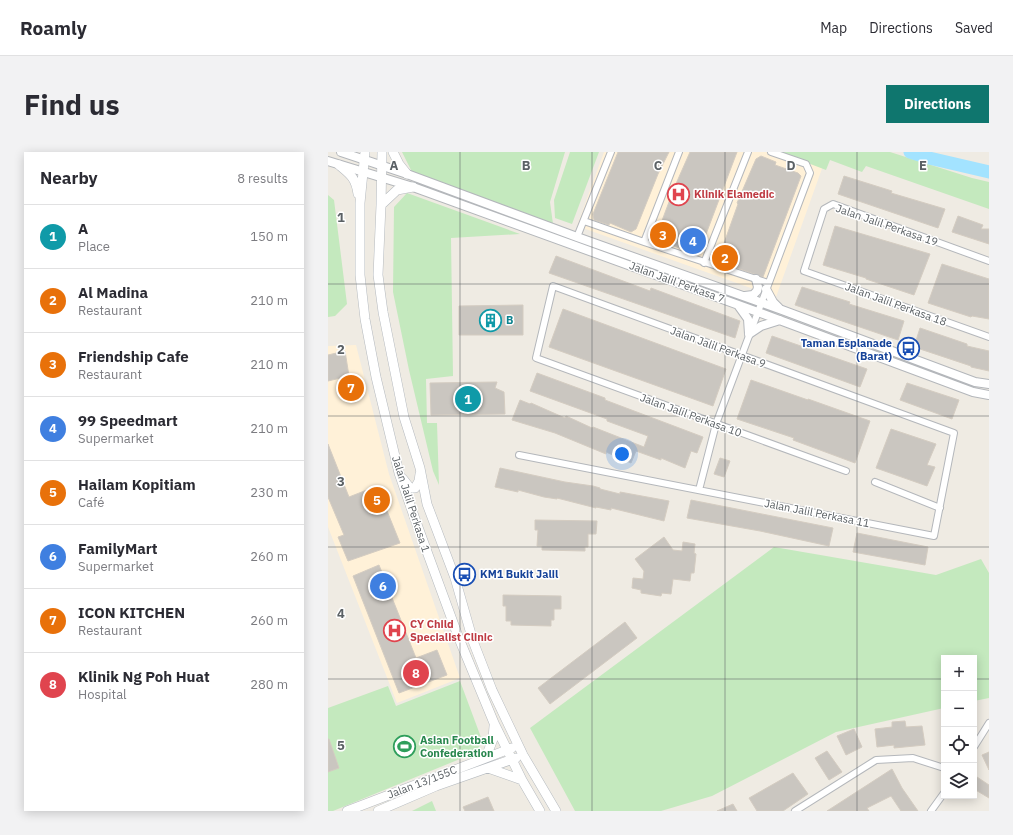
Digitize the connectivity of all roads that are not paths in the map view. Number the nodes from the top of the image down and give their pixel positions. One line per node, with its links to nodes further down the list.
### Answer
1 (342, 152): 8 (street, Jalan Jalil Perkasa 7)
2 (382, 152): 11 (main road, Jalan Jalil Perkasa 1)
3 (393, 152): 13 (main road)
4 (611, 152): 18 (street)
5 (679, 152): 20 (street)
6 (748, 152): 22 (street)
7 (771, 152): 25 (street)
8 (365, 156): 11 (street, Jalan Jalil Perkasa 7); 12 (main road, Jalan Jalil Perkasa 1)
9 (328, 161): 10 (street, Jalan Jalil Perkasa 7)
10 (339, 165): 12 (street, Jalan Jalil Perkasa 7); 16 (main road)
11 (382, 165): 13 (street, Jalan Jalil Perkasa 7); 14 (main road, Jalan Jalil Perkasa 1)
12 (363, 172): 14 (street, Jalan Jalil Perkasa 7); 16 (main road, Jalan Jalil Perkasa 1)
13 (407, 174): 19 (street, Jalan Jalil Perkasa 7)
14 (382, 178): 15 (street, Jalan Jalil Perkasa 7); 17 (main road, Jalan Jalil Perkasa 1)
15 (413, 187): 17 (main road); 28 (street, Jalan Jalil Perkasa 7)
16 (360, 203): 42 (main road, Jalan Jalil Perkasa 1)
17 (382, 205): 40 (main road, Jalan Jalil Perkasa 1)
18 (584, 220): 19 (street); 20 (street)
19 (577, 237): 26 (street, Jalan Jalil Perkasa 7)
20 (644, 242): 22 (street)
21 (989, 261): 23 (street, Jalan Jalil Perkasa 19)
22 (704, 262): 24 (street)
23 (804, 271): 33 (street, Jalan Jalil Perkasa 18)
24 (756, 280): 25 (street); 26 (street)
25 (767, 286): 27 (street); 29 (street)
26 (744, 297): 27 (street, Jalan Jalil Perkasa 7)
27 (761, 302): 29 (street, Jalan Jalil Perkasa 7); 30 (street)
28 (738, 304): 30 (street, Jalan Jalil Perkasa 7); 32 (street)
29 (782, 310): 36 (street, Jalan Jalil Perkasa 7)
30 (758, 312): 31 (street, Jalan Jalil Perkasa 7); 32 (street)
31 (780, 320): 32 (street); 37 (street, Jalan Jalil Perkasa 7)
32 (750, 334): 34 (street)
33 (989, 337)
34 (742, 355): 35 (street, Jalan Jalil Perkasa 9); 38 (street); 45 (street, Jalan Jalil Perkasa 9)
35 (536, 358): 38 (street, Jalan Jalil Perkasa 10)
36 (989, 384)
37 (989, 395)
38 (716, 424): 41 (street, Jalan Jalil Perkasa 10); 44 (street)
39 (518, 455): 44 (street, Jalan Jalil Perkasa 11)
40 (420, 468): 42 (main road); 49 (main road, Jalan Jalil Perkasa 1)
41 (846, 471)
42 (399, 473): 46 (main road, Jalan Jalil Perkasa 1)
43 (875, 482): 45 (street)
44 (699, 490): 45 (street, Jalan Jalil Perkasa 11)
45 (940, 508)
46 (494, 723): 50 (main road, Jalan Jalil Perkasa 1); 52 (main road)
47 (989, 723): 48 (street)
48 (977, 742)
49 (518, 745): 50 (main road, Jalan 13/155C); 51 (main road, Jalan Jalil Perkasa 1)
50 (506, 750): 52 (main road, Jalan 13/155C); 53 (main road, Jalan Jalil Perkasa 1)
51 (523, 755): 53 (main road, Jalan 13/155C); 64 (main road, Jalan Jalil Perkasa 1)
52 (486, 757): 57 (main road, Jalan 13/155C)
53 (511, 760): 55 (main road, Jalan 13/155C); 56 (main road, Jalan Jalil Perkasa 1)
54 (941, 767): 65 (street)
55 (488, 768): 56 (main road); 59 (main road, Jalan 13/155C)
56 (522, 780): 63 (main road, Jalan Jalil Perkasa 1)
57 (412, 785): 58 (main road, Jalan 13/155C); 59 (main road)
58 (397, 791): 59 (main road); 61 (main road, Jalan 13/155C)
59 (410, 797): 62 (main road, Jalan 13/155C)
60 (941, 797): 66 (street)
61 (347, 811)
62 (378, 811)
63 (540, 811)
64 (556, 811)
65 (795, 811)
66 (931, 811)

